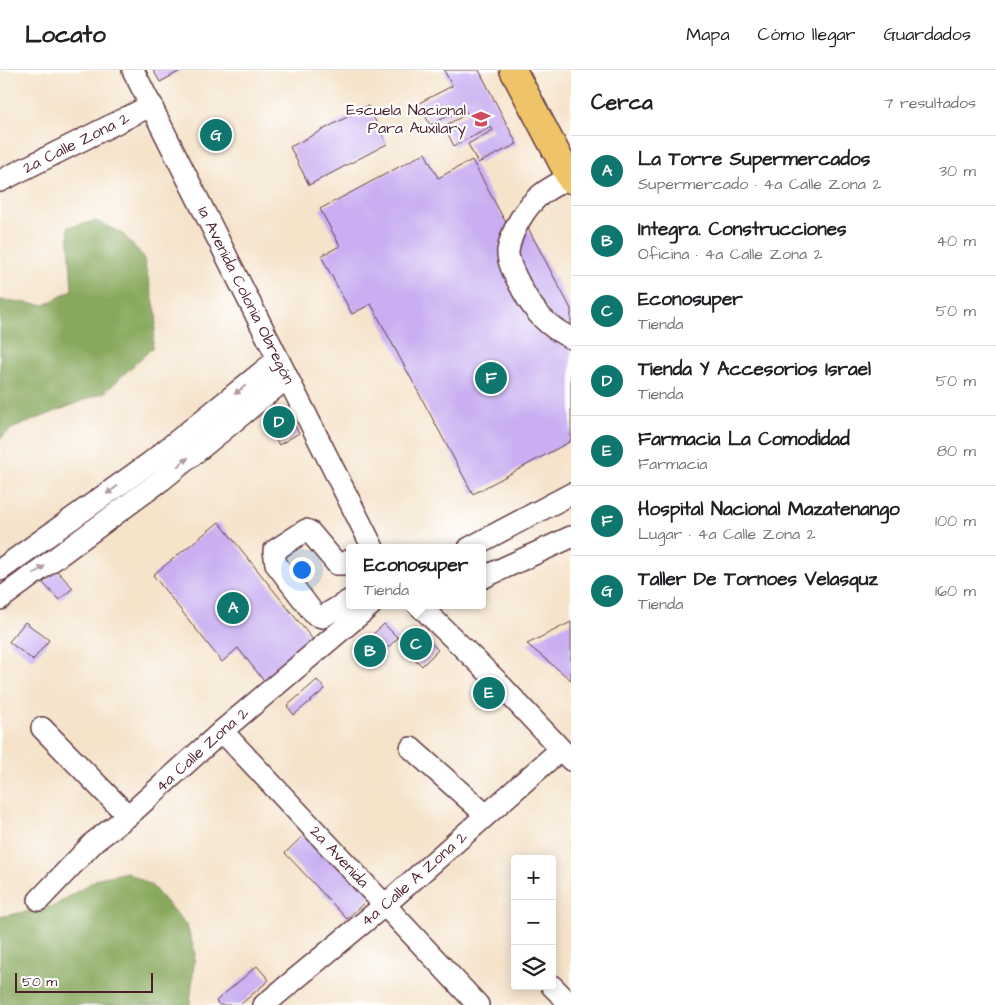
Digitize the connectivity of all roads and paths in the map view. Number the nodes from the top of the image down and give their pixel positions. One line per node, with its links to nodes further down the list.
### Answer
1 (133, 70): 3 (street, 1a Avenida Colonia Obregón)
2 (513, 70): 4 (main road)
3 (152, 105): 5 (street, 2a Calle Zona 2); 7 (street, 1a Avenida Colonia Obregón)
4 (570, 179): 6 (street)
5 (0, 181)
6 (571, 338)
7 (282, 368): 8 (street, one-way to 8); 9 (street, one-way to 7); 13 (street, 1a Avenida Colonia Obregón)
8 (151, 462): 9 (street); 11 (street, one-way to 11)
9 (163, 479): 15 (street)
10 (571, 494): 14 (street)
11 (61, 528): 15 (street); 17 (street)
12 (571, 537): 18 (street)
13 (370, 544)
14 (477, 544)
15 (74, 545): 19 (street, one-way to 15)
16 (346, 563): 20 (street)
17 (0, 570)
18 (486, 576)
19 (0, 599)
20 (346, 602)
21 (366, 609): 24 (street, 4a Calle Zona 2)
22 (423, 609): 26 (street)
23 (42, 728): 28 (street)
24 (222, 732): 28 (street, 4a Calle Zona 2); 30 (street, 2a Avenida)
25 (411, 748): 27 (street)
26 (566, 755): 27 (street, 4a Calle A Zona 2)
27 (486, 815): 30 (street, 4a Calle A Zona 2)
28 (128, 816): 29 (street, 4a Calle Zona 2)
29 (39, 900)
30 (386, 904): 32 (street, 4a Calle A Zona 2); 33 (street, 2a Avenida)
31 (556, 990): 34 (street)
32 (264, 1005)
33 (478, 1005)
34 (571, 1005)

